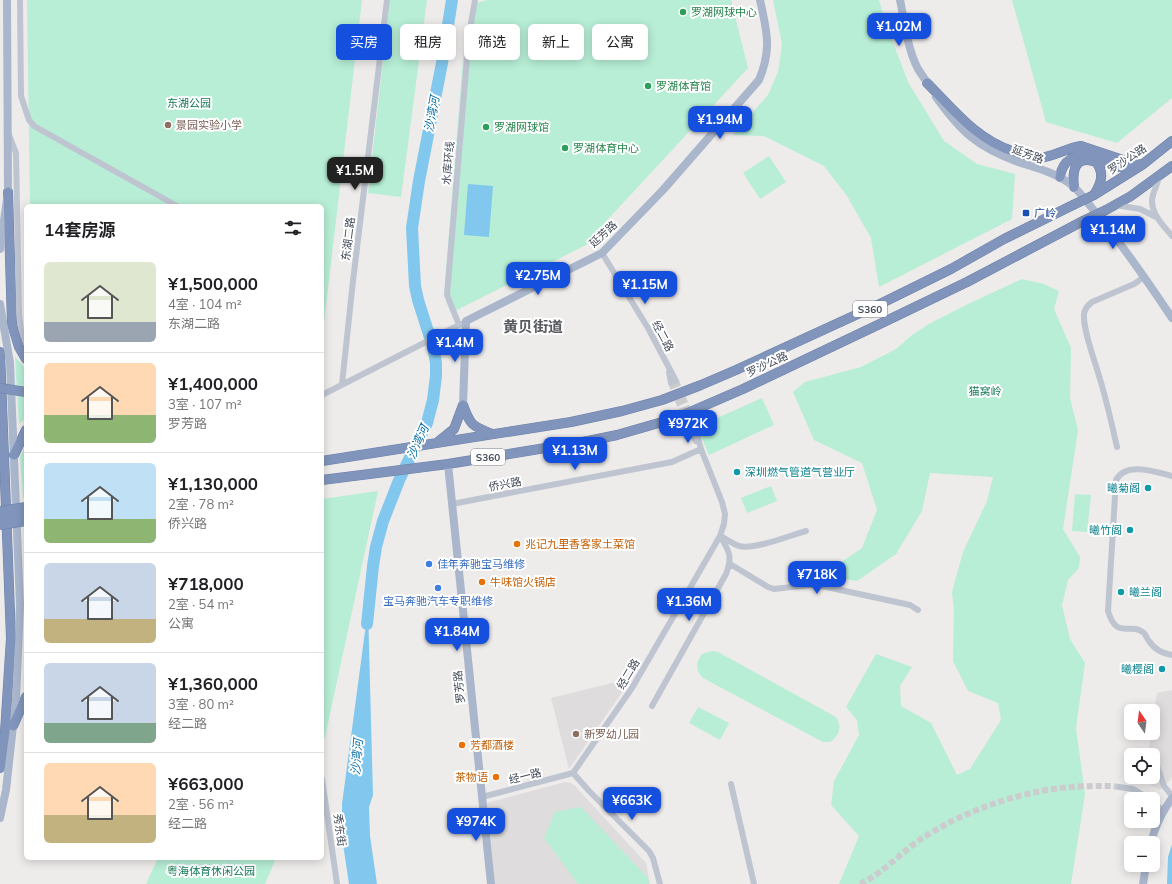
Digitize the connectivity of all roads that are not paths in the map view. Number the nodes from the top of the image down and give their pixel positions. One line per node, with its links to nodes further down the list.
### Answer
1 (7, 0): 8 (main road)
2 (20, 0): 17 (street)
3 (387, 0): 31 (street, 东湖二路)
4 (475, 0): 26 (street, 水库环线)
5 (760, 0): 22 (main road, 延芳路)
6 (900, 0): 7 (main road, 延芳路)
7 (928, 83): 10 (highway); 13 (main road, 延芳路)
8 (7, 127): 15 (main road); 27 (street)
9 (1172, 141): 10 (highway, 罗沙公路 / S360)
10 (1142, 165): 13 (highway); 16 (highway, 罗沙公路 / S360)
11 (1172, 166): 12 (highway, S360)
12 (1159, 176): 18 (highway, S360); 19 (street)
13 (1060, 177): 14 (main road, 延芳路)
14 (1074, 187): 16 (highway); 23 (main road, 延芳路)
15 (8, 192): 21 (main road); 29 (highway)
16 (1094, 194): 38 (highway, 罗沙公路 / S360, bridge)
17 (173, 204)
18 (1115, 205): 19 (street); 44 (highway, 罗沙公路 / S360, bridge)
19 (1156, 217): 20 (street)
20 (1172, 236)
21 (0, 249)
22 (602, 253): 26 (main road, 延芳路); 30 (street, 经二路)
23 (1144, 277): 25 (main road, 延芳路); 40 (street)
24 (0, 304): 42 (main road)
25 (1172, 318)
26 (463, 323): 31 (street, 延芳路); 35 (main road)
27 (24, 337)
28 (0, 352): 62 (highway)
29 (24, 355)
30 (673, 382)
31 (342, 384): 34 (street, 延芳路)
32 (0, 388): 33 (highway, bridge)
33 (24, 392)
34 (324, 394)
35 (463, 405): 38 (highway); 39 (highway)
36 (693, 428): 41 (street, 经二路)
37 (24, 434): 42 (highway)
38 (493, 435): 39 (highway, 罗沙公路 / S360)
39 (437, 443): 43 (highway, S360)
40 (1117, 447)
41 (701, 449): 47 (street, 侨兴路); 55 (street, 经二路)
42 (14, 455): 61 (main road)
43 (324, 461)
44 (443, 465): 46 (highway, S360); 47 (main road, 罗芳路)
45 (1172, 476): 58 (street)
46 (324, 480)
47 (452, 504): 69 (main road, 罗芳路)
48 (24, 507): 49 (highway, bridge)
49 (0, 511)
50 (24, 514): 51 (highway, bridge)
51 (0, 518)
52 (24, 521): 53 (highway, bridge)
53 (0, 525)
54 (806, 531): 55 (street)
55 (720, 536): 56 (street); 63 (street, 经二路)
56 (730, 564): 57 (street); 60 (street)
57 (918, 610)
58 (1172, 655)
59 (24, 701): 61 (highway)
60 (652, 706)
61 (13, 726): 73 (main road)
62 (0, 768)
63 (573, 773): 69 (street, 经一路); 78 (street)
64 (1160, 774): 70 (street)
65 (731, 784): 79 (street)
66 (1119, 787): 67 (street)
67 (1138, 792)
68 (324, 794): 76 (street, 秀东街)
69 (482, 797): 77 (main road, 罗芳路)
70 (1172, 797): 72 (main road)
71 (1160, 808): 72 (street)
72 (1163, 811): 74 (main road)
73 (0, 818)
74 (1153, 836)
75 (1145, 872): 80 (main road)
76 (336, 884)
77 (490, 884)
78 (660, 884)
79 (754, 884)
80 (1143, 884)

